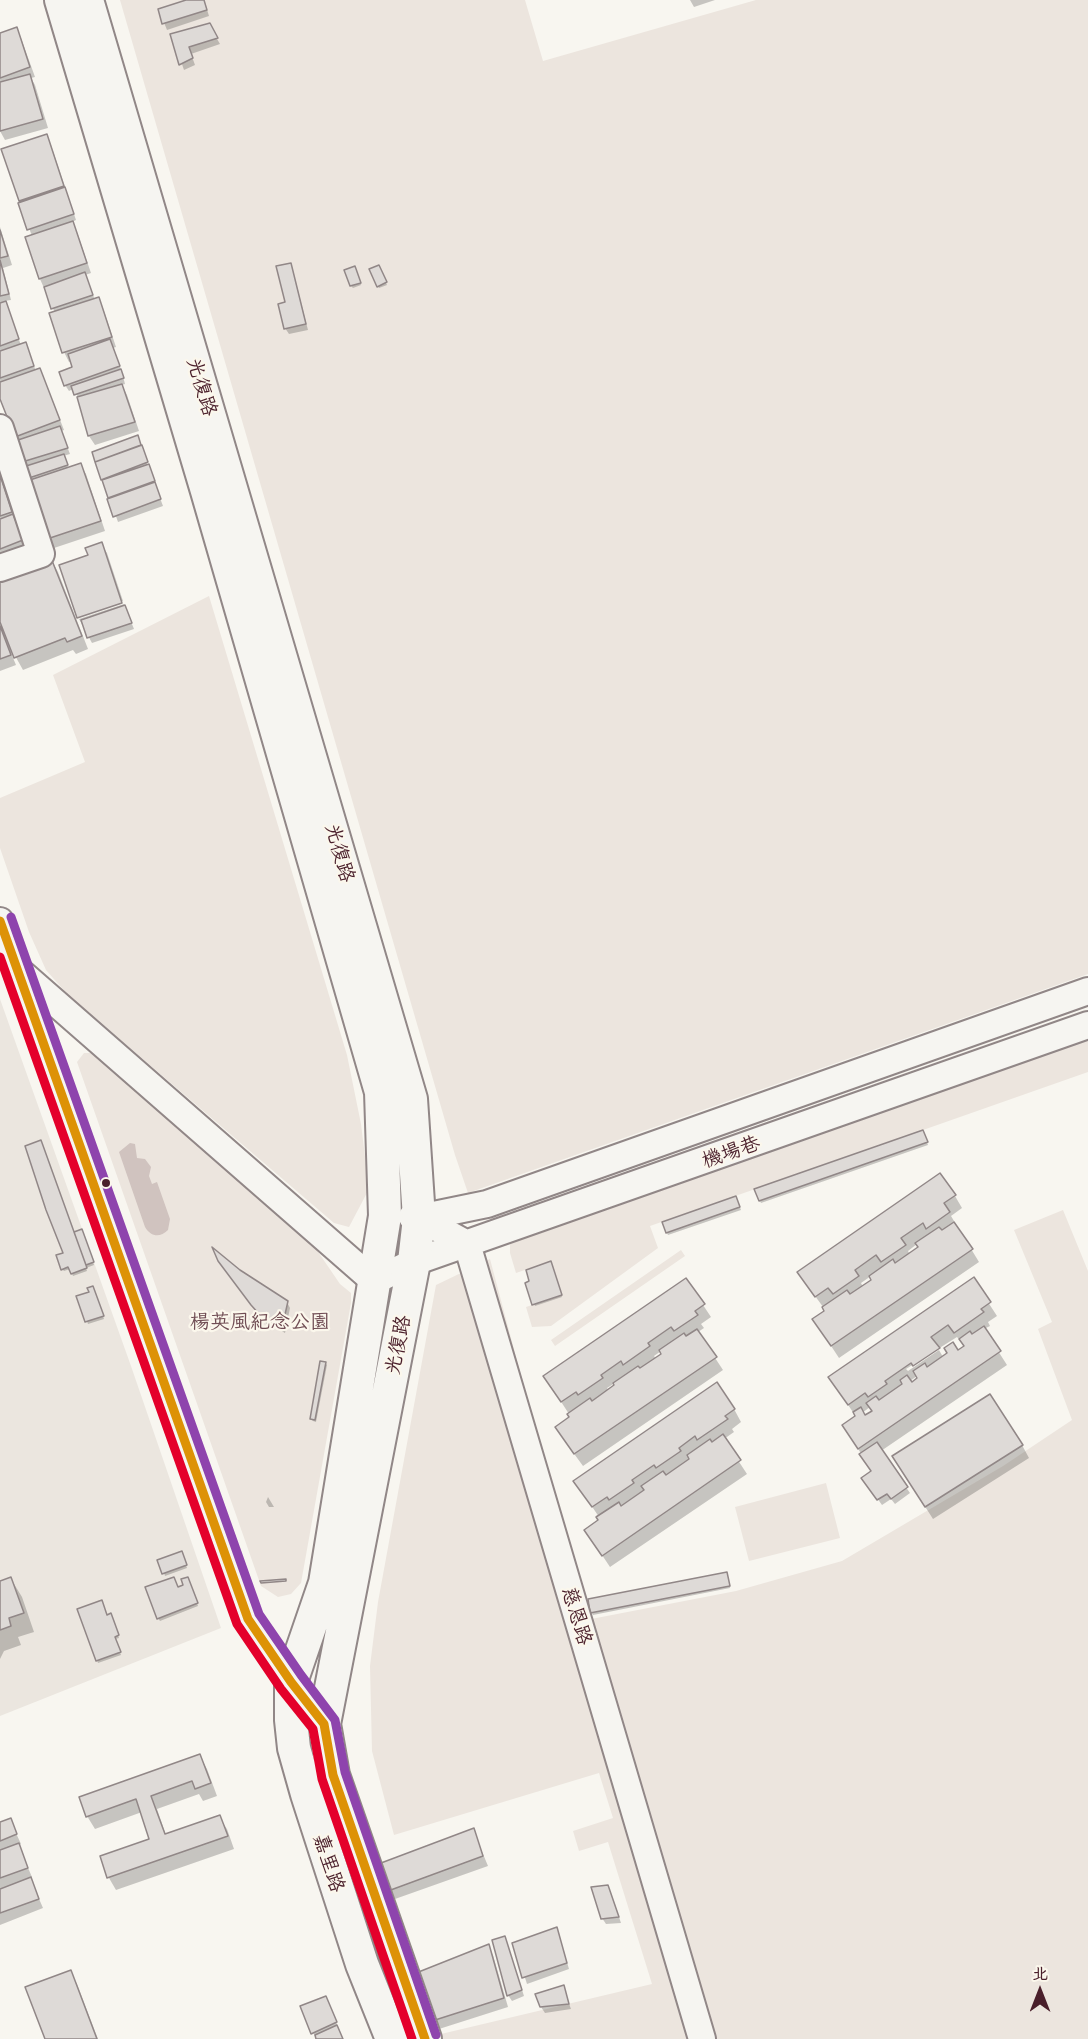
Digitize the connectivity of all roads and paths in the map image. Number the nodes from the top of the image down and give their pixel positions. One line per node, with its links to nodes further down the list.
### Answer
1 (61, 0): 11 (main road, 光復路)
2 (87, 0): 12 (main road, 光復路)
3 (0, 428): 4 (street)
4 (0, 568)
5 (0, 921): 6 (street)
6 (18, 970): 15 (street); 16 (street)
7 (1088, 991): 9 (street, 機場巷)
8 (1088, 1025): 10 (street, 機場巷)
9 (588, 1168): 10 (street); 12 (street, 機場巷)
10 (599, 1198): 13 (street, 機場巷)
11 (385, 1216): 12 (street, 機場巷); 15 (main road, 光復路)
12 (419, 1218): 13 (street); 14 (main road, 光復路)
13 (467, 1244): 14 (street, 機場巷); 20 (street, 慈恩路)
14 (414, 1262): 15 (street, 機場巷); 17 (main road, 光復路)
15 (374, 1281): 16 (main road, 光復路)
16 (291, 1682): 17 (street); 18 (main road, 嘉里路)
17 (324, 1724): 19 (main road, 嘉里路)
18 (392, 2039)
19 (425, 2039)
20 (702, 2039)

